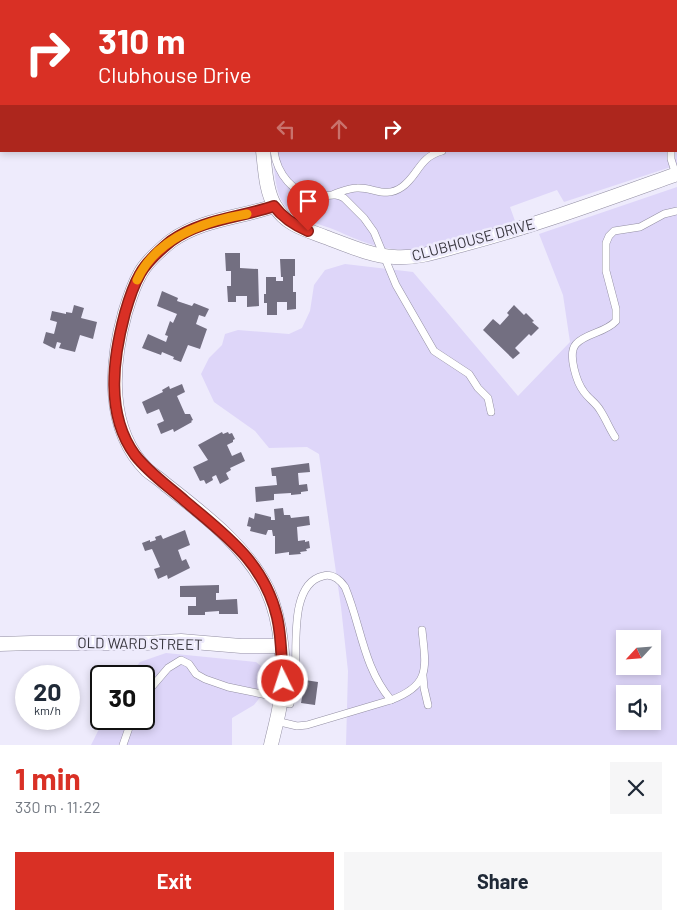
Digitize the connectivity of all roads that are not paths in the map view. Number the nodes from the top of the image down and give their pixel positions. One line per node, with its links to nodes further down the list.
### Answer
1 (263, 152): 7 (street)
2 (274, 152): 6 (lane)
3 (438, 152): 6 (lane)
4 (671, 152): 5 (lane)
5 (676, 177): 9 (street, CLUBHOUSE DRIVE)
6 (331, 194): 9 (lane)
7 (274, 206): 9 (street, CLUBHOUSE DRIVE); 14 (street)
8 (677, 211): 11 (lane)
9 (384, 256): 10 (lane)
10 (491, 412)
11 (615, 437)
12 (422, 630): 15 (lane)
13 (0, 644): 14 (street, OLD WARD STREET)
14 (281, 646): 20 (street)
15 (422, 679): 17 (lane); 18 (lane); 18 (lane)
16 (155, 683): 20 (lane)
17 (412, 689): 18 (lane); 19 (lane)
18 (421, 693)
19 (391, 700): 20 (lane); 21 (lane)
20 (281, 702): 21 (street)
21 (276, 721): 24 (street)
22 (128, 730): 23 (lane)
23 (123, 745)
24 (271, 745)

